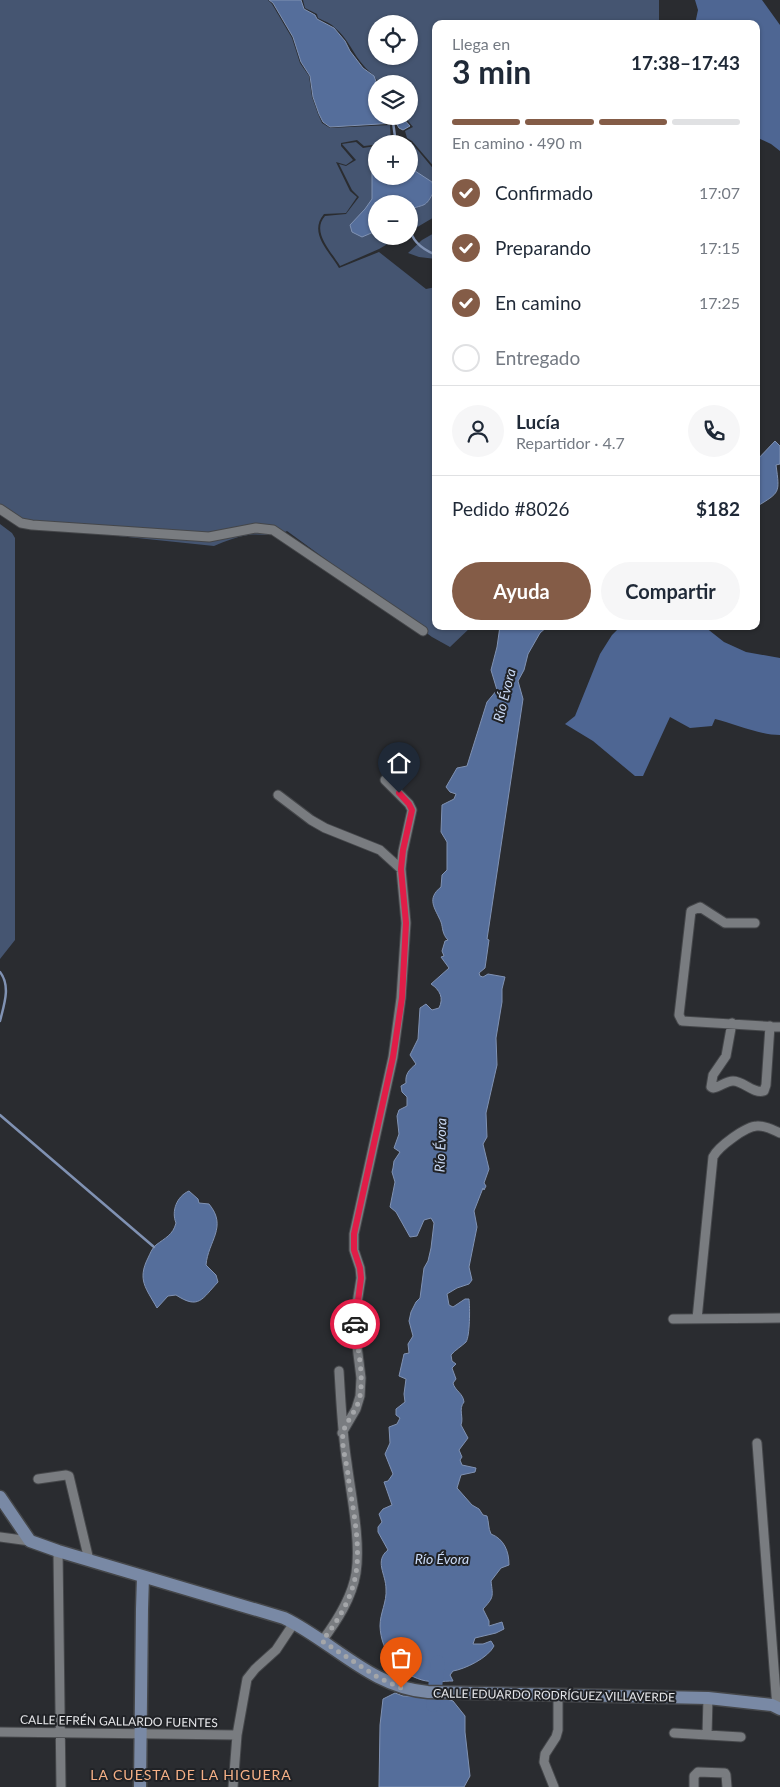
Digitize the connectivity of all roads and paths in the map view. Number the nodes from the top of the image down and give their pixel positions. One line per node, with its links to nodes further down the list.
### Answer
1 (0, 508): 2 (street)
2 (423, 630)
3 (385, 780): 5 (street)
4 (278, 795): 5 (street)
5 (401, 869): 14 (street)
6 (754, 923): 7 (street)
7 (732, 1023): 8 (street); 8 (street)
8 (775, 1027)
9 (780, 1133): 12 (street)
10 (780, 1318): 12 (street)
11 (672, 1319): 12 (street)
12 (697, 1319)
13 (339, 1371): 14 (street)
14 (342, 1432): 24 (street)
15 (757, 1443): 27 (street)
16 (38, 1479): 21 (street)
17 (0, 1498): 19 (street)
18 (0, 1537): 19 (street)
19 (30, 1541): 20 (street, CALLE EDUARDO RODRÍGUEZ VILLAVERDE)
20 (58, 1551): 21 (street, CALLE EDUARDO RODRÍGUEZ VILLAVERDE); 29 (street)
21 (89, 1560): 22 (street, CALLE EDUARDO RODRÍGUEZ VILLAVERDE)
22 (143, 1577): 23 (street, CALLE EDUARDO RODRÍGUEZ VILLAVERDE); 31 (street)
23 (294, 1623): 24 (street, CALLE EDUARDO RODRÍGUEZ VILLAVERDE); 32 (street)
24 (322, 1641): 25 (street, CALLE EDUARDO RODRÍGUEZ VILLAVERDE)
25 (558, 1694): 26 (street, CALLE EDUARDO RODRÍGUEZ VILLAVERDE); 38 (street)
26 (708, 1698): 27 (street, CALLE EDUARDO RODRÍGUEZ VILLAVERDE); 33 (street)
27 (779, 1708)
28 (0, 1732): 29 (street, CALLE EFRÉN GALLARDO FUENTES)
29 (60, 1733): 31 (street, CALLE EFRÉN GALLARDO FUENTES); 35 (street)
30 (674, 1733): 33 (street)
31 (141, 1734): 32 (street, CALLE EFRÉN GALLARDO FUENTES); 36 (street)
32 (237, 1735): 37 (street)
33 (706, 1735): 34 (street)
34 (742, 1737)
35 (61, 1787)
36 (140, 1787)
37 (233, 1787)
38 (554, 1787)
39 (694, 1787): 40 (street)
40 (727, 1787)

